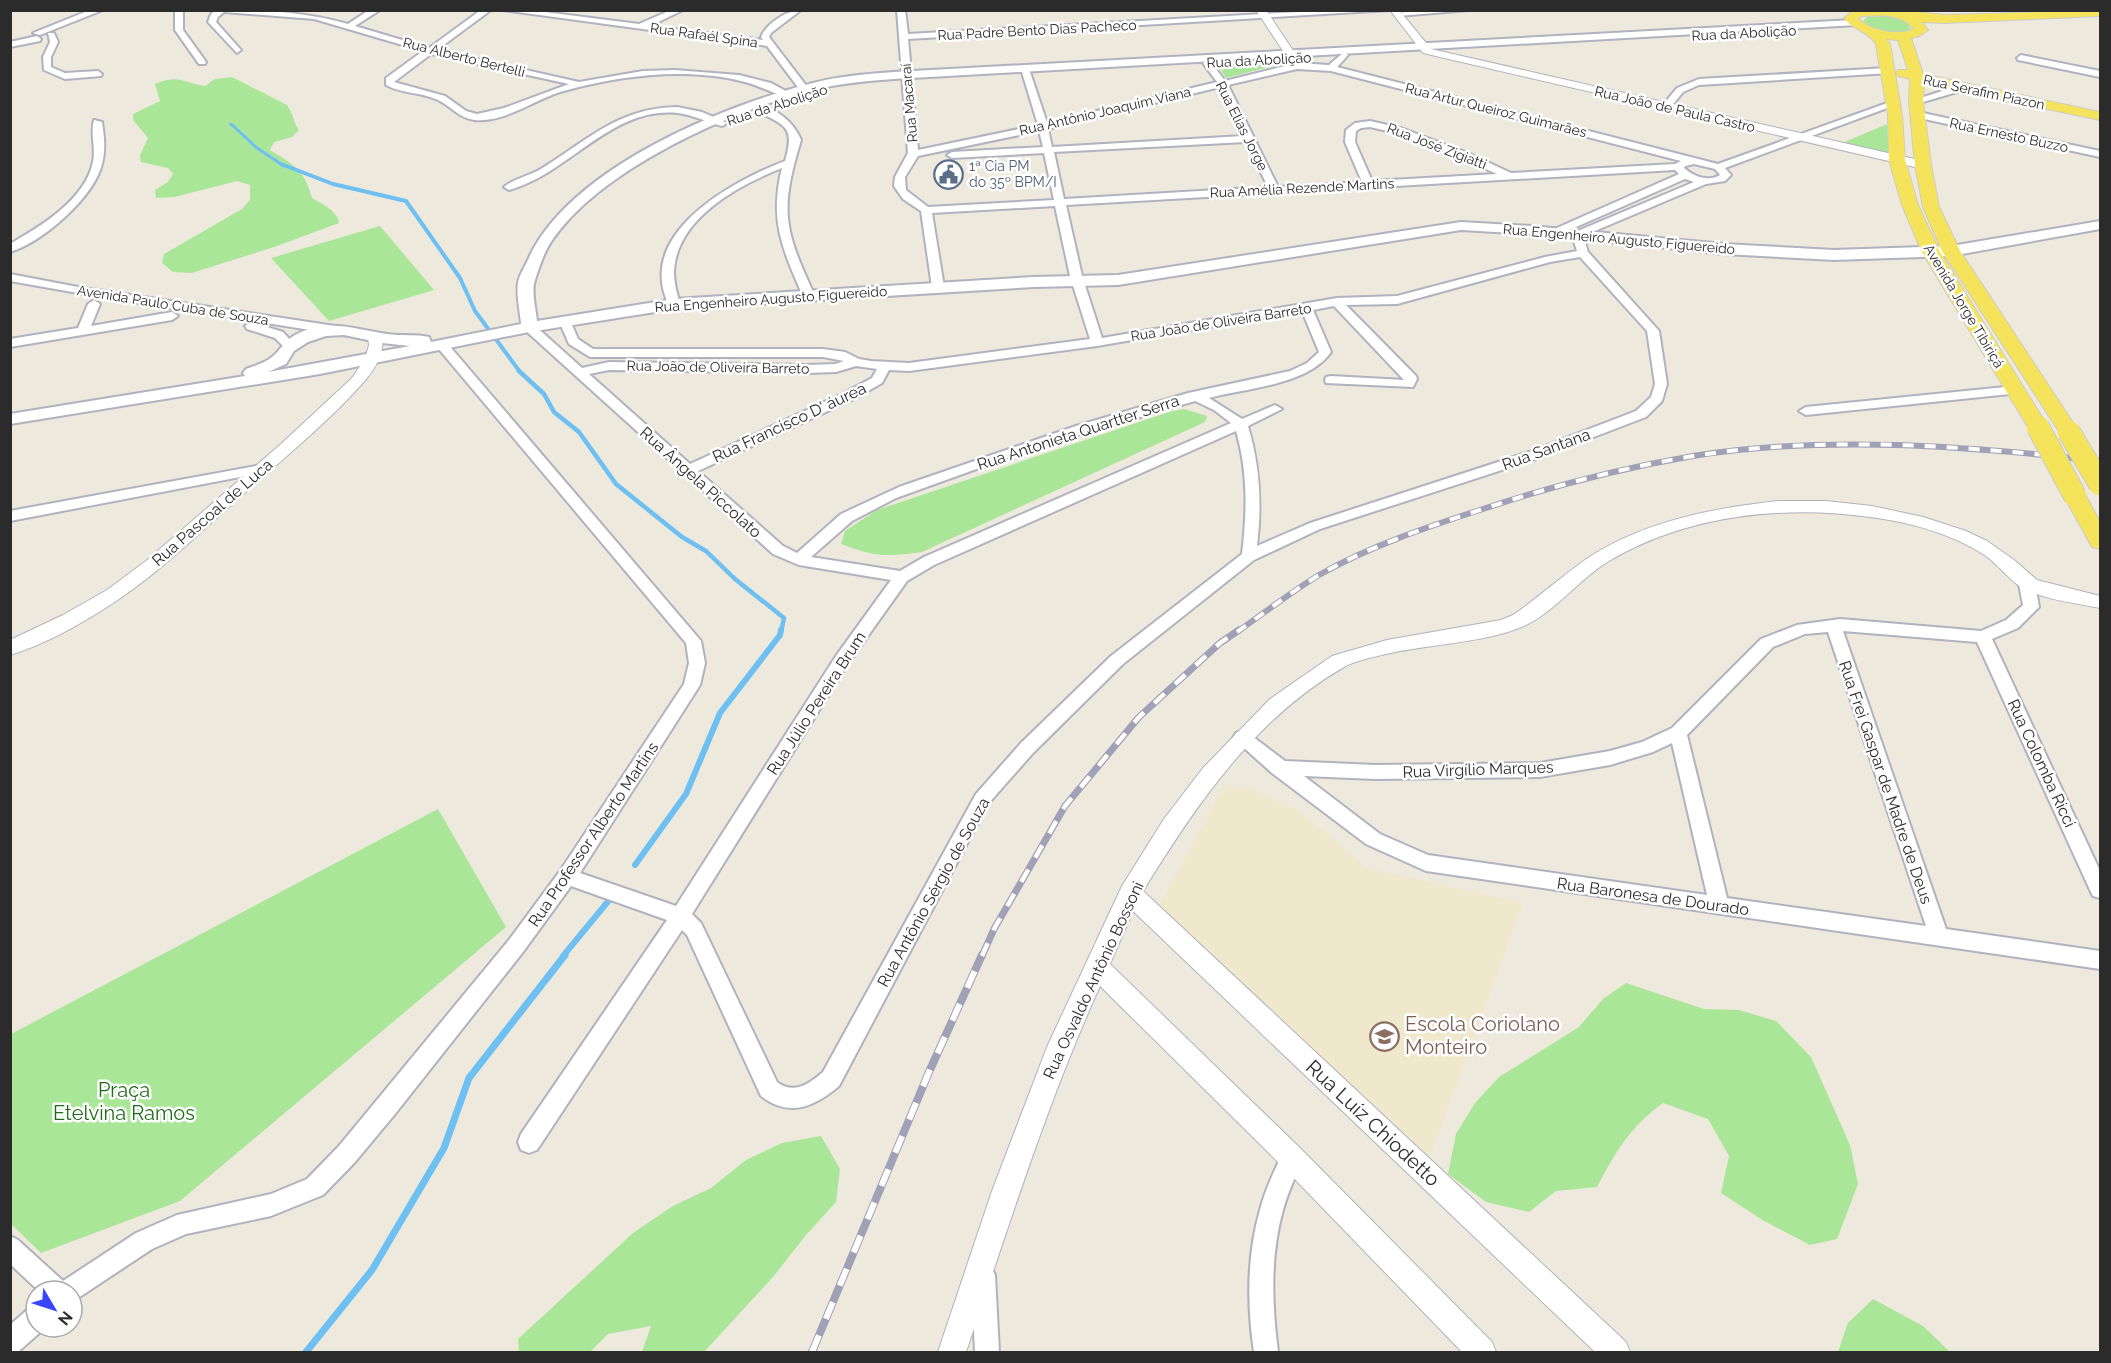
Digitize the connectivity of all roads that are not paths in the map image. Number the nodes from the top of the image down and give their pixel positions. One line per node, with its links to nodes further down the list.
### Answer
1 (99, 10): 16 (street)
2 (179, 10): 37 (street)
3 (224, 10): 18 (street, Rua Alberto Bertelli); 31 (street)
4 (376, 10): 18 (street)
5 (487, 10): 32 (street)
6 (506, 10): 19 (street, Rua Rafaél Spina)
7 (679, 10): 19 (street)
8 (797, 10): 26 (street)
9 (901, 10): 25 (street, Rua Macaraí)
10 (1466, 10): 12 (street, Rua Padre Bento Dias Pacheco)
11 (1871, 11): 15 (main road); 20 (main road)
12 (1393, 12): 14 (street, Rua Padre Bento Dias Pacheco); 30 (street)
13 (2100, 12): 15 (main road)
14 (1263, 14): 25 (street, Rua Padre Bento Dias Pacheco); 36 (street)
15 (1900, 14): 21 (main road)
16 (77, 17): 22 (street); 23 (street)
17 (2100, 18): 21 (main road)
18 (350, 26): 32 (street, Rua Alberto Bertelli)
19 (641, 26): 26 (street, Rua Rafaél Spina)
20 (1861, 26): 24 (main road); 28 (main road, Rua da Abolição); 42 (main road, Avenida Jorge Tibiriçá); 46 (main road, Rua Serafim Piazon)
21 (1921, 27): 24 (main road)
22 (51, 34): 23 (street); 29 (street)
23 (37, 36): 27 (street); 29 (street)
24 (1904, 36): 35 (main road, Avenida Jorge Tibiriçá)
25 (903, 37): 45 (street, Rua Macaraí)
26 (767, 43): 50 (street)
27 (10, 44)
28 (1457, 47): 30 (main road, Rua da Abolição); 39 (street)
29 (51, 48): 43 (street)
30 (1425, 49): 33 (main road, Rua da Abolição); 36 (main road, Rua da Abolição); 39 (street, Rua João de Paula Castro)
31 (237, 50)
32 (430, 51): 47 (street, Rua Alberto Bertelli); 47 (street)
33 (1344, 55): 36 (main road, Rua da Abolição); 40 (street)
34 (2021, 58): 44 (street)
35 (1909, 59): 46 (main road, Avenida Jorge Tibiriçá); 56 (main road)
36 (1293, 60): 38 (main road, Rua da Abolição); 40 (street, Rua Artur Queiroz Guimarães); 41 (main road, Rua da Abolição); 48 (street, Rua Antônio Joaquim Viana)
37 (202, 62)
38 (1208, 63): 41 (main road, Rua da Abolição); 48 (street, Rua Elias Jorge)
39 (1478, 64): 52 (street, Rua João de Paula Castro)
40 (1331, 68): 70 (street, Rua Artur Queiroz Guimarães)
41 (1025, 71): 45 (main road, Rua da Abolição); 60 (street)
42 (1887, 71): 52 (street); 55 (main road, Avenida Jorge Tibiriçá)
43 (98, 74)
44 (2100, 74)
45 (907, 77): 50 (main road, Rua da Abolição); 68 (street, Rua Macaraí)
46 (1917, 78): 49 (main road, Rua Serafim Piazon); 53 (main road, Avenida Jorge Tibiriçá)
47 (579, 84): 51 (street)
48 (1222, 84): 60 (street, Rua Antônio Joaquim Viana); 63 (street, Rua Elias Jorge)
49 (1961, 88): 53 (street); 57 (main road, Rua Serafim Piazon)
50 (804, 90): 51 (main road, Rua da Abolição)
51 (790, 95): 54 (main road, Rua da Abolição); 58 (main road, Rua da Abolição)
52 (1667, 106): 62 (street, Rua João de Paula Castro)
53 (1916, 108): 67 (street, Rua Ernesto Buzzo); 72 (main road, Avenida Jorge Tibiriçá)
54 (760, 109): 58 (main road, Rua da Abolição); 71 (street)
55 (1894, 110): 62 (street); 64 (street); 69 (main road, Avenida Jorge Tibiriçá)
56 (2100, 111)
57 (2100, 116)
58 (718, 121): 78 (street); 102 (main road, Rua da Abolição)
59 (97, 122): 87 (street)
60 (1043, 127): 61 (street, Rua Antônio Joaquim Viana); 65 (street)
61 (994, 137): 66 (street); 68 (street, Rua Antônio Joaquim Viana)
62 (1801, 138): 64 (street, Rua João de Paula Castro); 74 (street)
63 (1248, 139): 65 (street); 79 (street, Rua Elias Jorge)
64 (1819, 142): 69 (street, Rua João de Paula Castro); 74 (street)
65 (1047, 149): 66 (street); 80 (street)
66 (1003, 151): 68 (street)
67 (2100, 154)
68 (913, 156): 81 (street, Rua Macaraí)
69 (1896, 160): 72 (street, Rua João de Paula Castro); 89 (main road, Avenida Jorge Tibiriçá)
70 (1694, 161): 73 (street); 74 (street, Rua Artur Queiroz Guimarães)
71 (790, 162): 95 (street); 98 (street)
72 (1923, 165): 88 (main road, Avenida Jorge Tibiriçá)
73 (1682, 171): 75 (street, Rua Amélia Rezende Martins); 76 (street); 84 (street)
74 (1722, 171): 76 (street)
75 (1508, 176): 77 (street, Rua Amélia Rezende Martins); 77 (street, Rua José Zigiatti)
76 (1705, 181): 82 (street)
77 (1368, 184): 79 (street, Rua Amélia Rezende Martins)
78 (509, 187)
79 (1274, 190): 80 (street, Rua Amélia Rezende Martins)
80 (1060, 202): 81 (street, Rua Amélia Rezende Martins); 92 (street)
81 (926, 210): 93 (street)
82 (1604, 224): 85 (street); 86 (main road)
83 (2100, 225): 88 (main road, Rua Engenheiro Augusto Figuereido)
84 (1554, 232): 85 (main road, Rua Engenheiro Augusto Figuereido); 92 (main road, Rua Engenheiro Augusto Figuereido)
85 (1576, 235): 86 (main road, Rua Engenheiro Augusto Figuereido); 90 (street, Rua Santana)
86 (1626, 240): 89 (main road, Rua Engenheiro Augusto Figuereido)
87 (10, 249)
88 (1951, 251): 89 (main road, Rua Engenheiro Augusto Figuereido); 129 (main road, Avenida Jorge Tibiriçá, bridge)
89 (1931, 252): 121 (main road, Avenida Jorge Tibiriçá)
90 (1583, 253): 96 (street, Rua João de Oliveira Barreto); 132 (street, Rua Santana)
91 (10, 277): 103 (street, Avenida Paulo Cuba de Souza)
92 (1077, 279): 93 (main road, Rua Engenheiro Augusto Figuereido); 107 (street)
93 (938, 287): 95 (main road, Rua Engenheiro Augusto Figuereido)
94 (10, 288): 97 (street, Avenida Paulo Cuba de Souza)
95 (808, 294): 98 (main road, Rua Engenheiro Augusto Figuereido)
96 (1337, 302): 99 (street, Rua João de Oliveira Barreto); 119 (street)
97 (94, 304): 100 (street, Avenida Paulo Cuba de Souza); 104 (street)
98 (674, 304): 101 (main road, Rua Engenheiro Augusto Figuereido)
99 (1306, 308): 107 (street, Rua João de Oliveira Barreto); 122 (street, Rua Antonieta Quartter Serra)
100 (172, 315): 104 (street); 109 (street, Avenida Paulo Cuba de Souza)
101 (565, 321): 102 (main road, Rua Engenheiro Augusto Figuereido); 111 (street)
102 (529, 327): 106 (main road, Rua Engenheiro Augusto Figuereido); 112 (street, Rua Ângela Piccolato)
103 (335, 330): 105 (main road); 109 (main road)
104 (83, 331): 108 (street)
105 (375, 337): 106 (main road); 113 (street, Rua Pascoal de Luca)
106 (469, 339): 110 (main road)
107 (1097, 342): 116 (street, Rua João de Oliveira Barreto)
108 (10, 343)
109 (289, 345): 114 (main road)
110 (442, 345): 113 (main road); 143 (street, Rua Professor Alberto Martins)
111 (590, 353): 112 (street, Rua João de Oliveira Barreto); 115 (street, Rua João de Oliveira Barreto)
112 (561, 354): 117 (street, Rua Ângela Piccolato)
113 (372, 359): 118 (main road); 127 (street, Rua Pascoal de Luca)
114 (280, 360): 118 (main road); 120 (main road)
115 (855, 362): 116 (street, Rua João de Oliveira Barreto); 117 (street, Rua João de Oliveira Barreto)
116 (885, 366): 128 (street, Rua Francisco D' áurea)
117 (581, 372): 128 (street, Rua Ângela Piccolato)
118 (296, 373): 120 (main road)
119 (1331, 380)
120 (211, 387): 125 (main road)
121 (2015, 390): 124 (street); 131 (main road, Avenida Jorge Tibiriçá, bridge)
122 (1192, 396): 126 (street); 133 (street, Rua Antonieta Quartter Serra)
123 (1275, 410): 126 (street, Rua Júlio Pereira Brum)
124 (1806, 411)
125 (10, 419)
126 (1241, 425): 132 (street); 134 (street, Rua Júlio Pereira Brum)
127 (261, 469): 130 (street); 139 (street, Rua Pascoal de Luca)
128 (687, 471): 133 (street, Rua Ângela Piccolato)
129 (2100, 484)
130 (10, 516)
131 (2100, 542)
132 (1249, 556): 147 (street, Rua Antônio Sérgio de Souza)
133 (799, 560): 134 (street, Rua Ângela Piccolato)
134 (902, 577): 147 (street, Rua Júlio Pereira Brum)
135 (2027, 584): 136 (street); 138 (street, Rua Virgílio Marques); 141 (street, Rua Osvaldo Antônio Bossoni)
136 (2100, 602)
137 (1834, 627): 138 (street, Rua Virgílio Marques); 140 (street, Rua Virgílio Marques); 148 (street, Rua Frei Gaspar de Madre de Deus)
138 (1983, 637): 144 (street, Rua Colomba Ricci)
139 (10, 648)
140 (1678, 733): 142 (street, Rua Virgílio Marques); 146 (street)
141 (1242, 738): 142 (street, Rua Baronesa de Dourado); 145 (street, Rua Osvaldo Antônio Bossoni)
142 (1278, 768): 146 (street, Rua Baronesa de Dourado)
143 (567, 877): 147 (street); 156 (street, Rua Professor Alberto Martins)
144 (2100, 890)
145 (1130, 893): 150 (street, Rua Osvaldo Antônio Bossoni); 163 (street, Rua Luíz Chiodetto)
146 (1719, 905): 148 (street, Rua Baronesa de Dourado)
147 (680, 916): 151 (street, Rua Júlio Pereira Brum)
148 (1939, 937): 149 (street, Rua Baronesa de Dourado)
149 (2100, 960)
150 (1097, 967): 152 (street); 154 (street, Rua Osvaldo Antônio Bossoni)
151 (528, 1142)
152 (1292, 1158): 161 (street); 162 (street)
153 (10, 1248): 155 (street)
154 (983, 1261): 159 (street, Rua Osvaldo Antônio Bossoni); 160 (street)
155 (44, 1279)
156 (84, 1281)
157 (24, 1330): 158 (street)
158 (10, 1342)
159 (952, 1353)
160 (987, 1353)
161 (1266, 1353)
162 (1482, 1353)
163 (1616, 1353)

